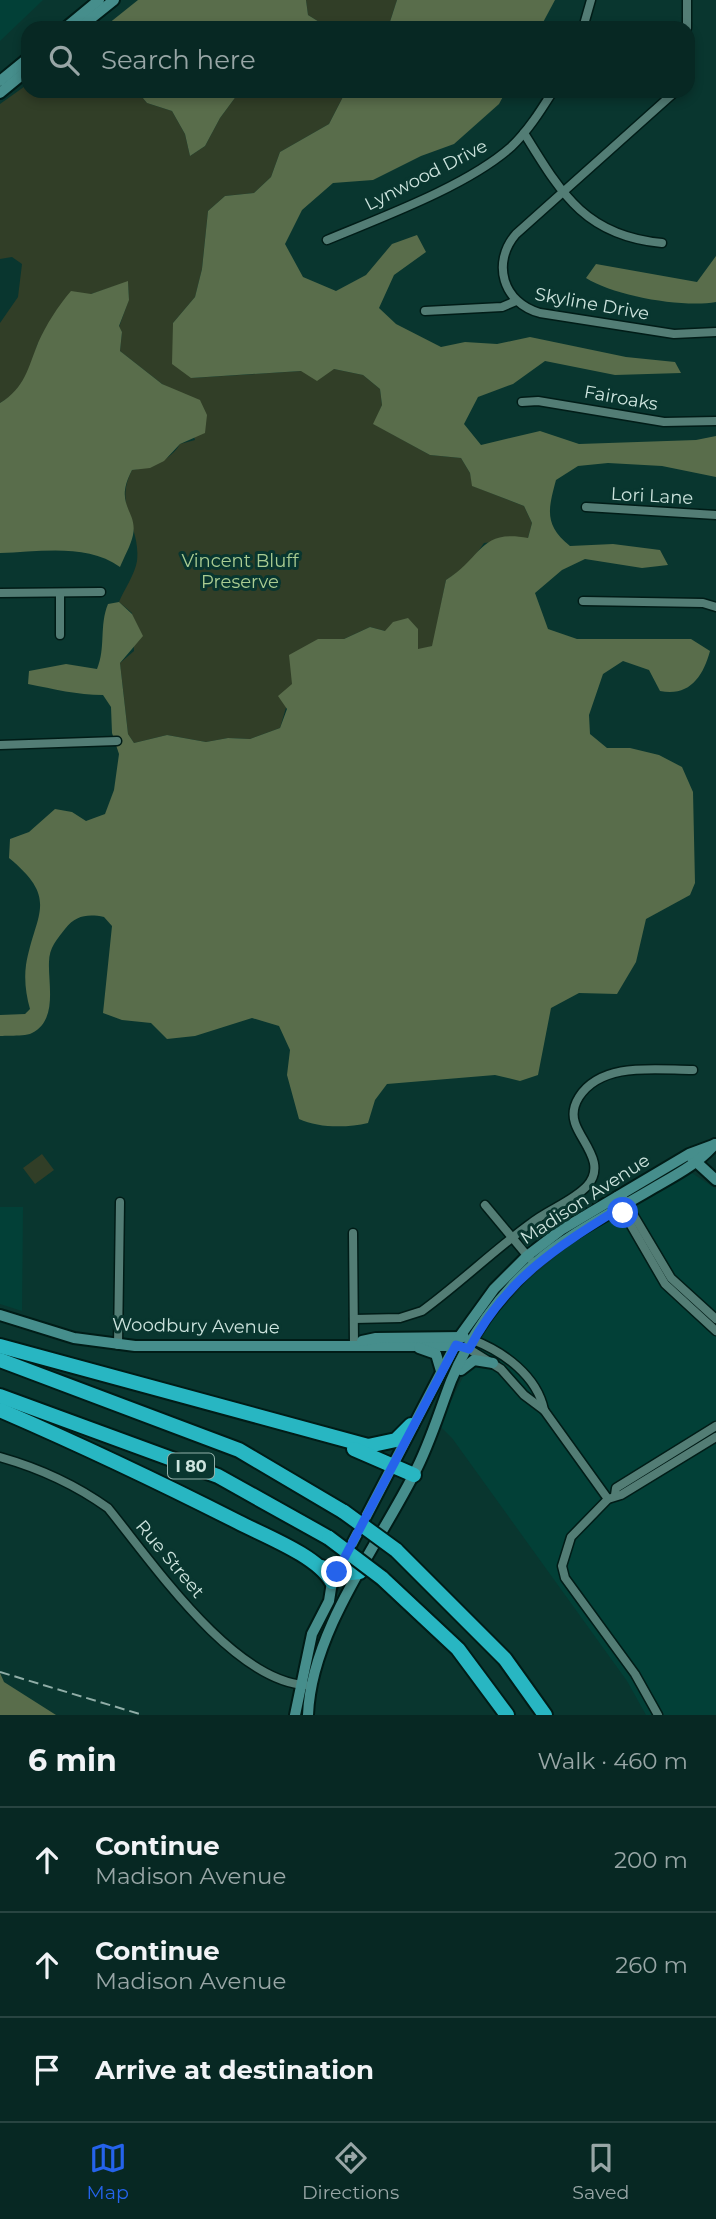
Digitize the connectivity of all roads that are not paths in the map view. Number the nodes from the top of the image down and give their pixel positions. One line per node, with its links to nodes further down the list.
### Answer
1 (99, 0): 5 (main road)
2 (114, 0): 6 (main road)
3 (591, 0): 7 (street)
4 (687, 0): 8 (street)
5 (74, 21)
6 (88, 21)
7 (585, 21)
8 (687, 21)
9 (21, 64): 11 (main road)
10 (21, 76): 12 (main road)
11 (0, 81)
12 (0, 93)
13 (548, 98): 15 (street, Lynwood Drive)
14 (668, 98): 16 (street, Skyline Drive)
15 (524, 133): 16 (street); 17 (street, Lynwood Drive)
16 (561, 192): 18 (street); 19 (street, Skyline Drive)
17 (327, 240)
18 (662, 243)
19 (516, 301): 20 (street); 21 (street, Skyline Drive)
20 (425, 311)
21 (716, 332)
22 (522, 402): 23 (street, Fairoaks)
23 (716, 421)
24 (586, 507): 25 (street, Lori Lane)
25 (716, 515)
26 (101, 592): 28 (street)
27 (0, 593): 28 (street)
28 (60, 593): 31 (street)
29 (583, 601): 30 (street)
30 (716, 607)
31 (60, 635)
32 (117, 741): 33 (street)
33 (0, 745)
34 (693, 1070): 43 (street)
35 (715, 1144): 36 (main road, Madison Avenue)
36 (692, 1158): 37 (main road); 38 (main road, Madison Avenue); 41 (main road, Madison Avenue)
37 (716, 1180)
38 (617, 1196): 41 (street); 44 (main road, Madison Avenue)
39 (120, 1202): 52 (street)
40 (485, 1205): 43 (street)
41 (623, 1207): 44 (main road, Madison Avenue); 47 (street); 48 (street)
42 (353, 1233): 46 (street)
43 (512, 1237): 44 (street); 46 (street)
44 (531, 1260): 49 (main road, Madison Avenue); 51 (main road, Madison Avenue)
45 (0, 1315): 52 (main road, Woodbury Avenue)
46 (354, 1319): 50 (street)
47 (716, 1319)
48 (716, 1331)
49 (458, 1340): 50 (main road, Woodbury Avenue); 51 (main road, Woodbury Avenue); 53 (main road, Woodbury Avenue); 57 (main road, Madison Avenue)
50 (354, 1344): 52 (main road, Woodbury Avenue); 53 (main road, Woodbury Avenue)
51 (471, 1344): 56 (street); 58 (main road, Madison Avenue); 60 (street)
52 (118, 1345)
53 (406, 1345): 57 (main road)
54 (0, 1346): 64 (highway)
55 (0, 1360): 76 (highway, I 80, bridge)
56 (493, 1363): 58 (main road); 60 (street)
57 (441, 1374): 62 (main road, Madison Avenue)
58 (452, 1379): 68 (main road, Madison Avenue)
59 (0, 1396): 75 (highway, I 80, bridge)
60 (544, 1409): 69 (street)
61 (0, 1410): 71 (highway)
62 (411, 1425): 64 (highway); 67 (main road, Madison Avenue)
63 (716, 1426): 69 (street)
64 (327, 1437): 67 (highway)
65 (716, 1437): 69 (street)
66 (0, 1457): 72 (street, Rue Street)
67 (392, 1465): 68 (highway); 71 (main road, Madison Avenue)
68 (414, 1475): 70 (main road, Madison Avenue)
69 (612, 1497): 77 (street)
70 (360, 1572): 71 (highway); 72 (main road, Madison Avenue)
71 (335, 1577): 72 (main road, Madison Avenue)
72 (306, 1685): 73 (main road, Madison Avenue); 74 (main road, Madison Avenue)
73 (295, 1715)
74 (308, 1715)
75 (507, 1715)
76 (545, 1715)
77 (658, 1715)

